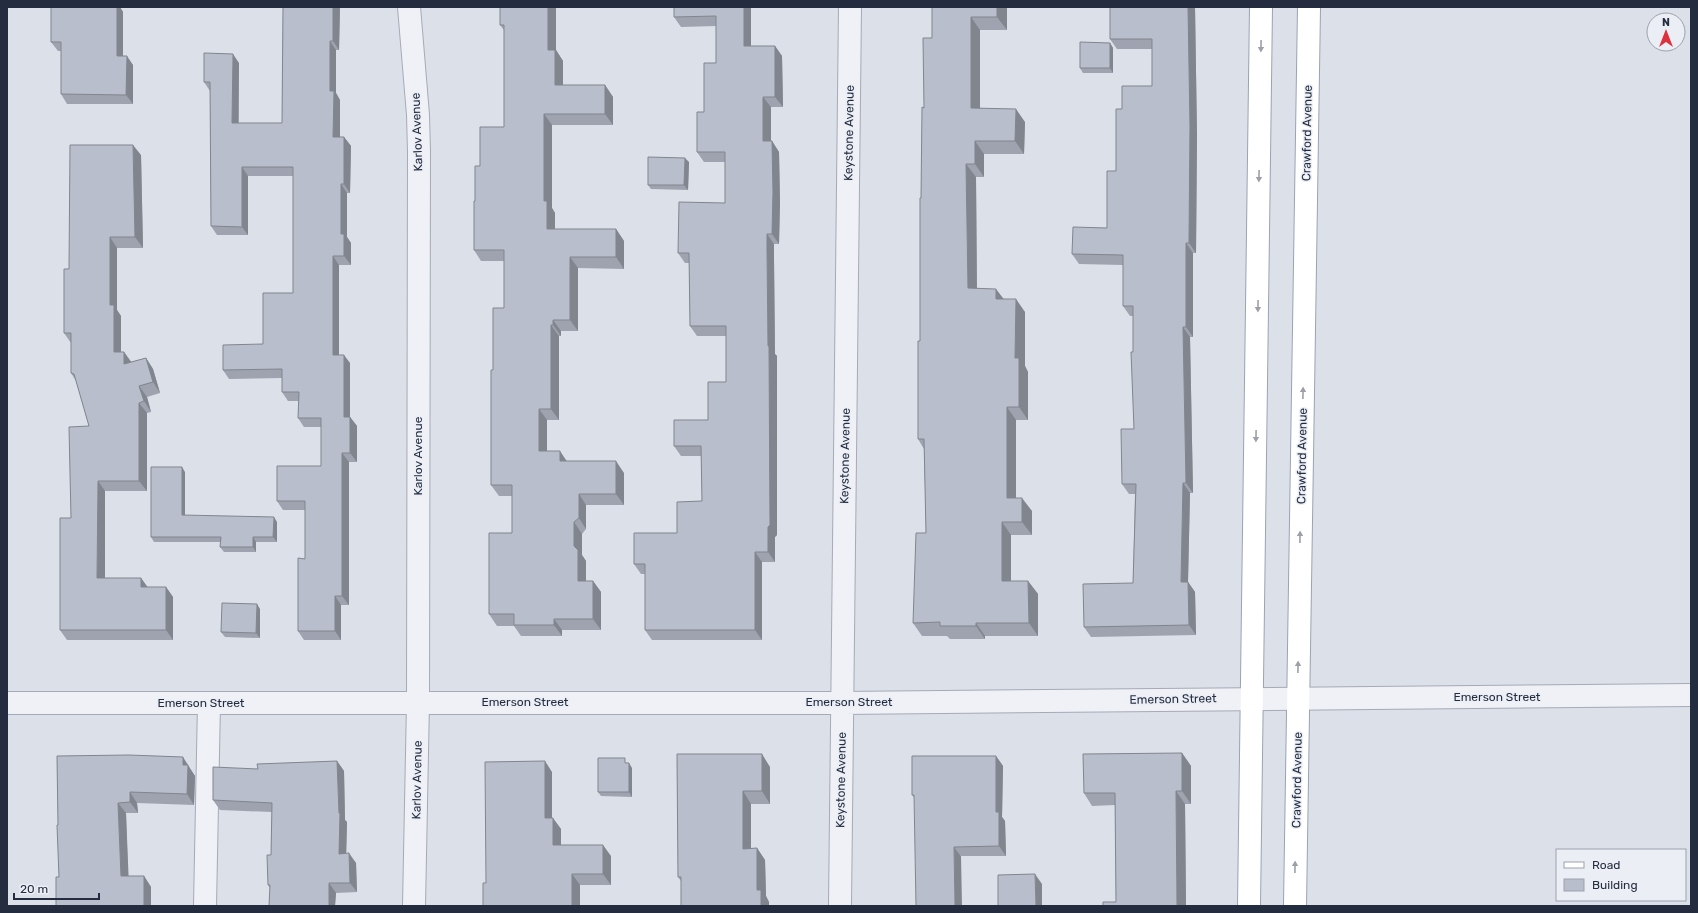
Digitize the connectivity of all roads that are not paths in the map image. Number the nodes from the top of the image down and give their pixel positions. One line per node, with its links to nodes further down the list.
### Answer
1 (409, 7): 9 (street, Karlov Avenue)
2 (850, 7): 10 (street, Keystone Avenue)
3 (1261, 7): 7 (main road, one-way to 7)
4 (1309, 7): 6 (main road, Crawford Avenue, one-way to 4)
5 (1691, 695): 6 (street, Emerson Street)
6 (1298, 698): 7 (street, Emerson Street); 16 (main road, Crawford Avenue, one-way to 6)
7 (1253, 699): 10 (street, Emerson Street); 15 (main road)
8 (209, 702): 9 (street, Emerson Street); 11 (street, Emerson Street); 12 (street)
9 (418, 702): 10 (street, Emerson Street); 13 (street, Karlov Avenue)
10 (842, 702): 14 (street, Keystone Avenue)
11 (7, 703)
12 (205, 906)
13 (414, 906)
14 (840, 906)
15 (1249, 906)
16 (1295, 906)

